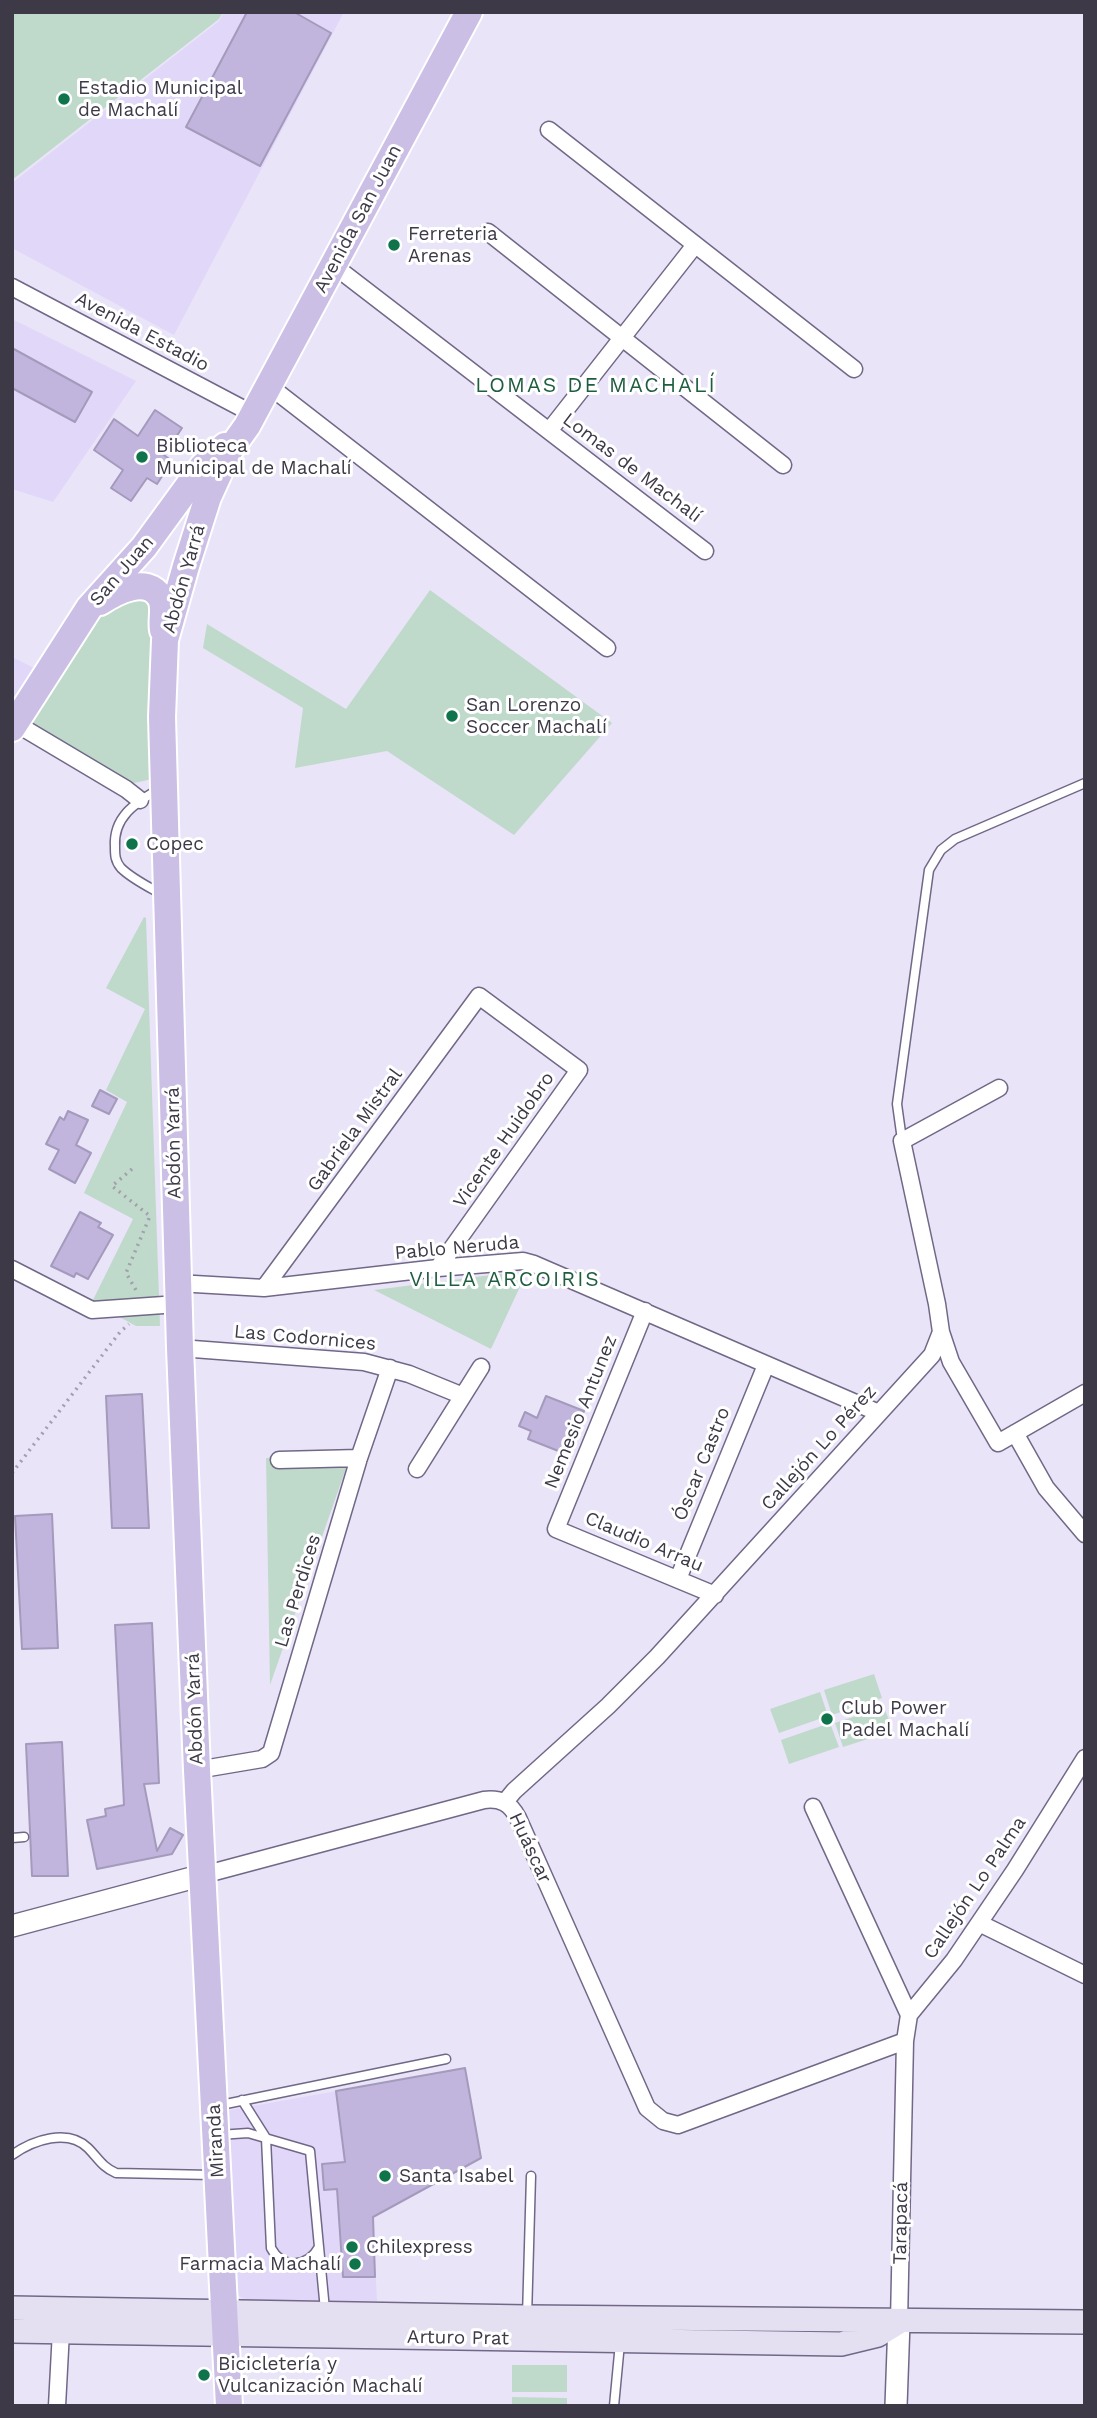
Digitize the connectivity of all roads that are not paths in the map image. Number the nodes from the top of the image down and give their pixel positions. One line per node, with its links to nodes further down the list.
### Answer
1 (469, 12): 5 (main road, Avenida San Juan)
2 (549, 130): 4 (street)
3 (488, 232): 7 (street)
4 (695, 245): 7 (street); 8 (street)
5 (333, 265): 9 (main road, Avenida San Juan); 11 (street, Lomas de Machalí)
6 (12, 288): 10 (street, Avenida Estadio)
7 (622, 338): 11 (street); 12 (street)
8 (854, 369)
9 (268, 385): 10 (main road, Avenida San Juan); 16 (street)
10 (250, 420): 14 (main road, San Juan); 15 (main road, Abdón Yarrá)
11 (550, 431): 13 (street, Lomas de Machalí)
12 (783, 465)
13 (705, 551)
14 (89, 608): 15 (main road); 17 (main road, San Juan)
15 (165, 640): 19 (main road, Abdón Yarrá)
16 (607, 648)
17 (14, 726): 20 (street)
18 (1085, 783): 24 (lane)
19 (165, 786): 20 (lane); 21 (main road, Abdón Yarrá)
20 (140, 800): 21 (lane)
21 (169, 899): 28 (main road, Abdón Yarrá)
22 (479, 996): 25 (street, Vicente Huidobro); 27 (street, Gabriela Mistral)
23 (999, 1088): 24 (street)
24 (902, 1140): 30 (street)
25 (438, 1268): 27 (street, Pablo Neruda); 29 (street, Pablo Neruda)
26 (12, 1269): 28 (street, Pablo Neruda)
27 (264, 1288): 28 (street, Pablo Neruda)
28 (177, 1293): 31 (main road, Abdón Yarrá)
29 (645, 1311): 32 (street, Pablo Neruda); 42 (street, Nemesio Antunez)
30 (941, 1332): 37 (street, Callejón Lo Pérez); 38 (street)
31 (180, 1348): 34 (street, Las Codornices); 47 (main road, Abdón Yarrá)
32 (766, 1366): 37 (street, Pablo Neruda); 44 (street, Óscar Castro)
33 (481, 1367): 36 (street)
34 (390, 1368): 36 (street, Las Codornices); 39 (street, Las Perdices)
35 (1085, 1393): 38 (street)
36 (463, 1396): 41 (street)
37 (878, 1413): 45 (street, Callejón Lo Pérez)
38 (1015, 1433): 43 (street)
39 (359, 1458): 40 (street); 47 (street, Las Perdices)
40 (279, 1460)
41 (417, 1469)
42 (556, 1528): 44 (street, Claudio Arrau)
43 (1085, 1534)
44 (678, 1579): 45 (street, Claudio Arrau)
45 (715, 1595): 48 (street, Callejón Lo Pérez)
46 (1085, 1758): 53 (street, Callejón Lo Palma)
47 (197, 1770): 52 (main road, Abdón Yarrá)
48 (505, 1802): 52 (street, Huáscar); 57 (street, Huáscar)
49 (813, 1807): 56 (street)
50 (24, 1837): 51 (lane)
51 (12, 1838)
52 (203, 1875): 54 (street, Huáscar); 60 (main road, Miranda)
53 (979, 1923): 55 (street); 56 (street, Callejón Lo Palma)
54 (12, 1926)
55 (1084, 1971)
56 (909, 2015): 57 (street)
57 (905, 2040): 70 (street, Tarapacá)
58 (446, 2059): 59 (lane)
59 (242, 2101): 60 (lane); 62 (lane)
60 (214, 2106): 61 (main road, Miranda)
61 (216, 2136): 62 (lane); 64 (main road, Miranda)
62 (266, 2138): 66 (lane); 66 (lane)
63 (12, 2155): 64 (lane)
64 (218, 2175): 72 (main road, Miranda)
65 (531, 2176): 69 (lane)
66 (319, 2247): 68 (lane)
67 (12, 2308): 72 (main road, Arturo Prat)
68 (325, 2314): 69 (main road, Arturo Prat); 72 (main road, Arturo Prat)
69 (527, 2317): 70 (main road, Arturo Prat)
70 (899, 2322): 71 (main road, Arturo Prat); 75 (main road, Arturo Prat); 79 (street, Tarapacá)
71 (1085, 2322)
72 (225, 2324): 74 (main road, Arturo Prat); 75 (main road, Arturo Prat); 77 (main road, Miranda)
73 (12, 2332): 74 (main road, Arturo Prat)
74 (61, 2332): 76 (street)
75 (620, 2340): 78 (lane)
76 (57, 2406)
77 (229, 2406)
78 (614, 2406)
79 (896, 2406)

